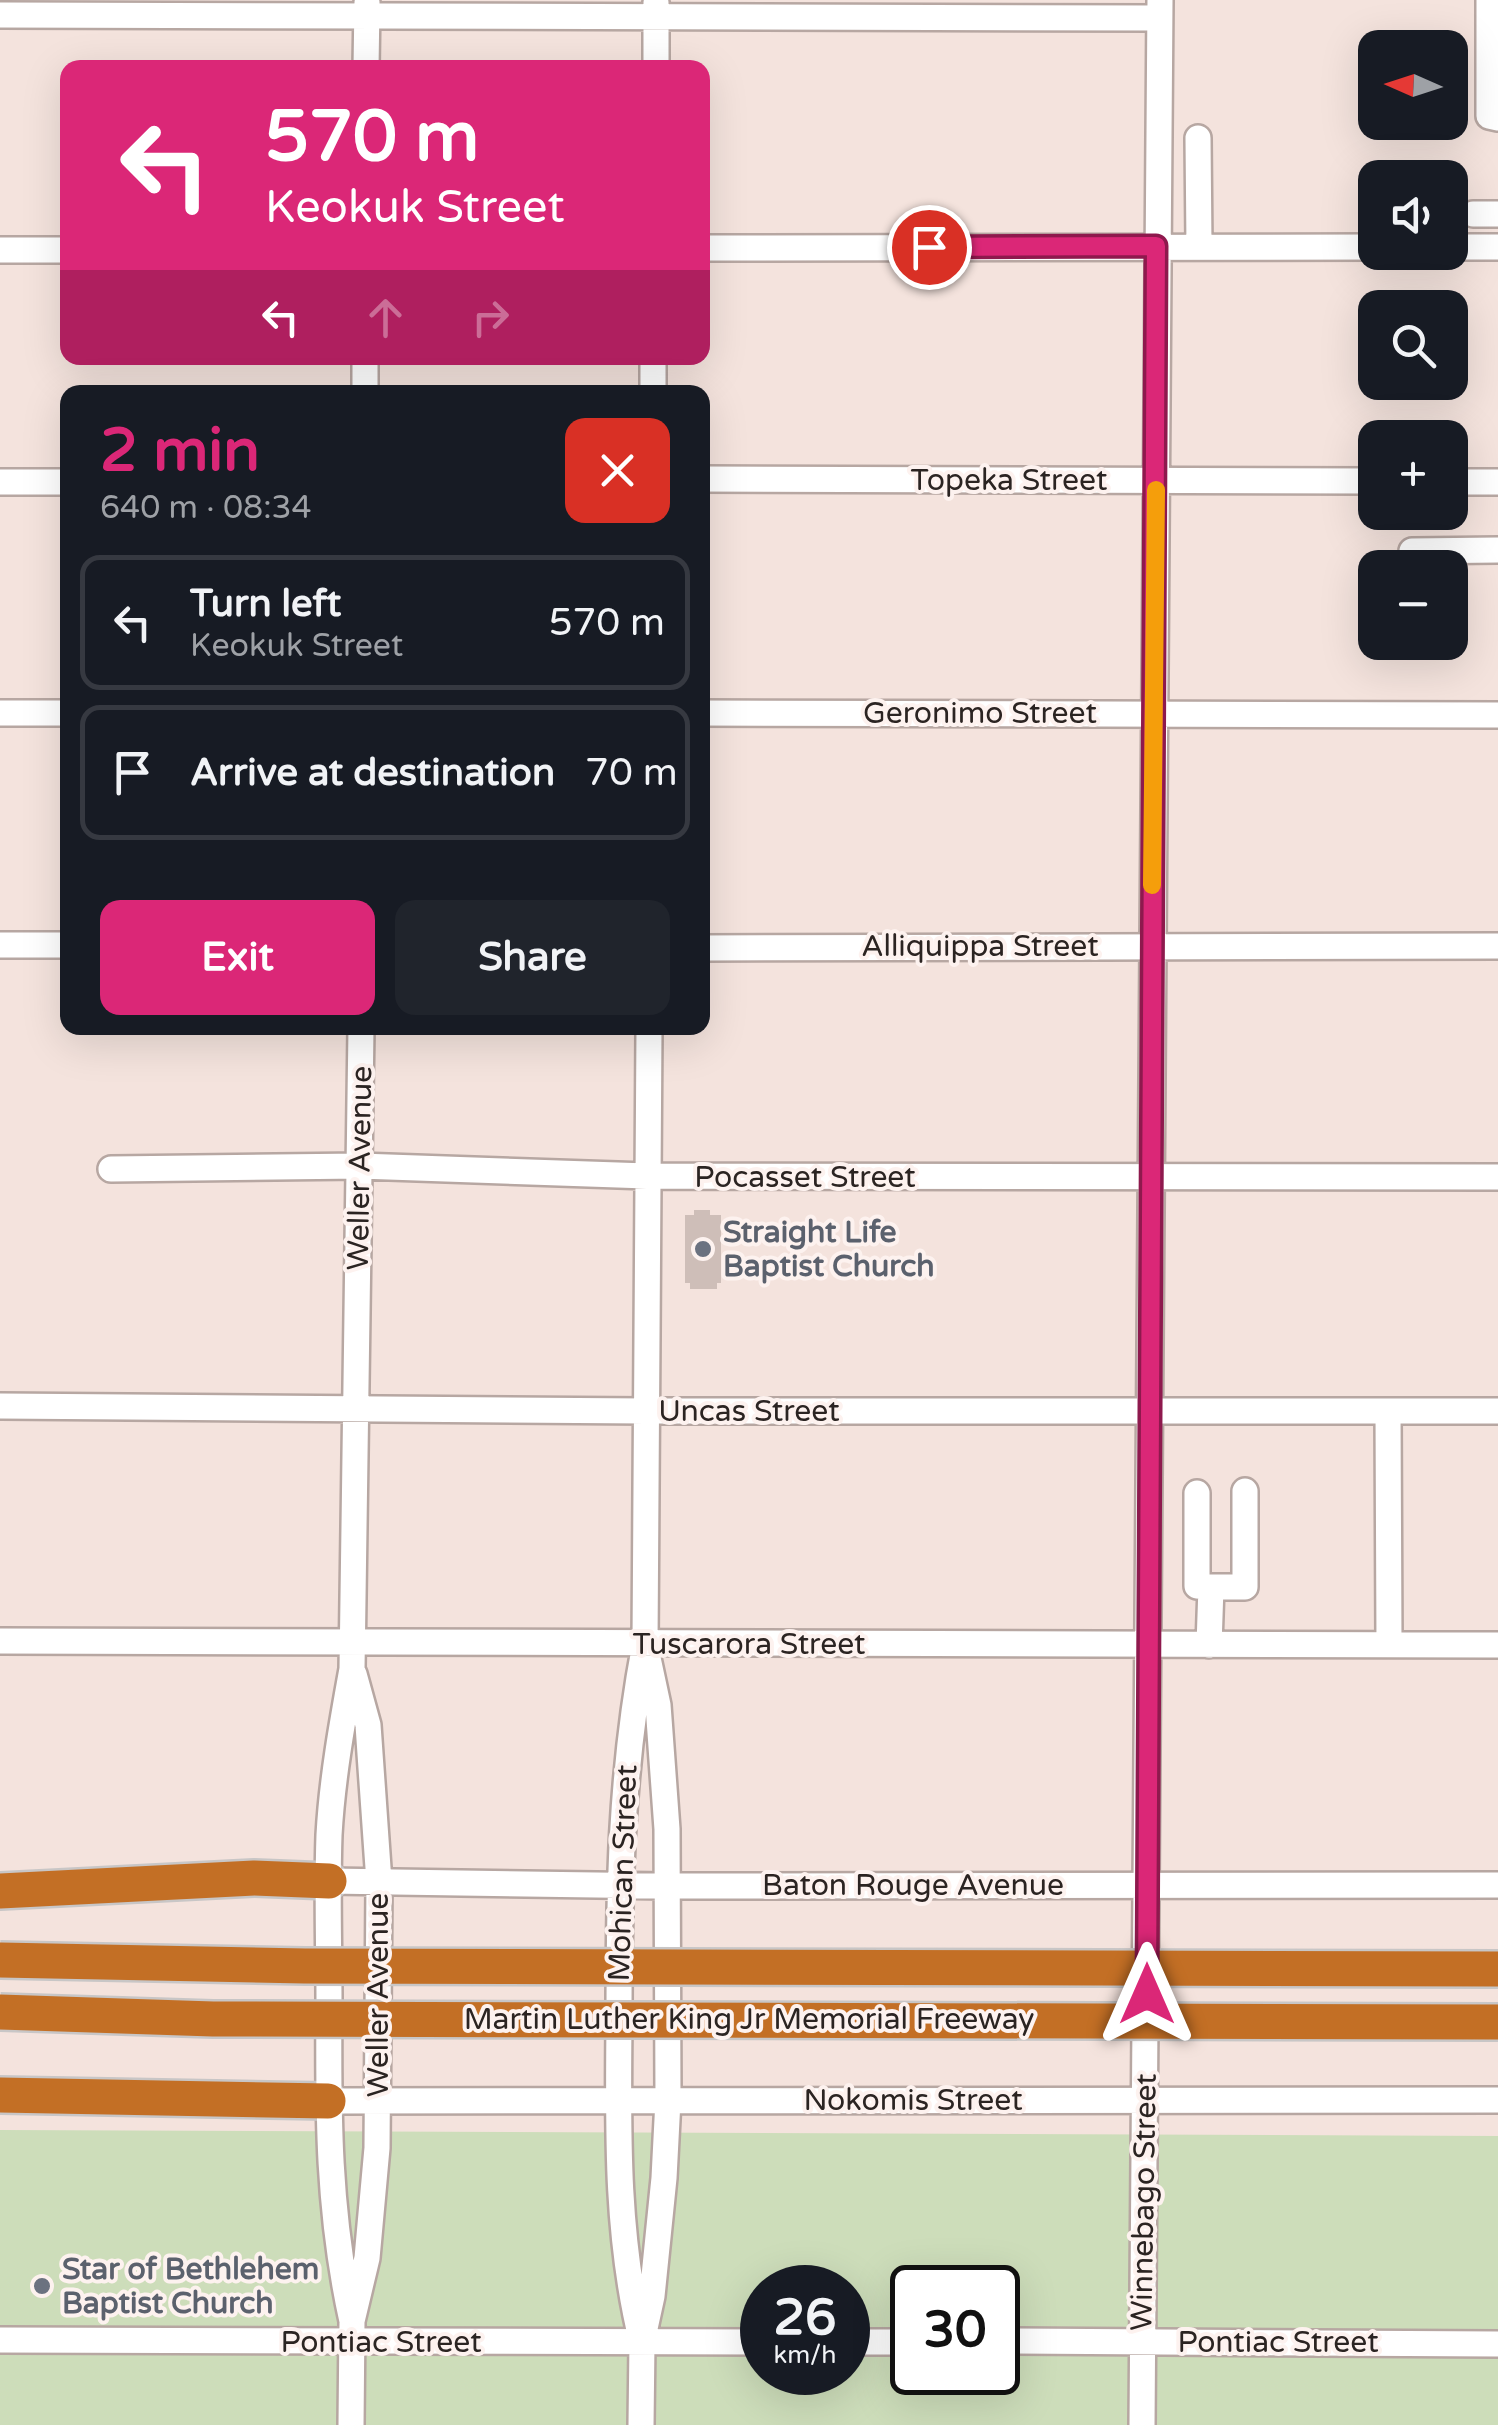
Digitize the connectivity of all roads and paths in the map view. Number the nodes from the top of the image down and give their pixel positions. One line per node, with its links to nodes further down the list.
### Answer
1 (1488, 0): 11 (street)
2 (367, 8): 3 (street); 8 (street); 9 (street)
3 (656, 8): 4 (street); 10 (street)
4 (770, 8): 5 (street)
5 (868, 8): 6 (street)
6 (946, 9): 7 (street)
7 (1160, 9): 13 (street, Winnebago Street)
8 (0, 15)
9 (366, 60)
10 (656, 60)
11 (1498, 118)
12 (1198, 138): 14 (street)
13 (1156, 246): 14 (street); 17 (street); 22 (street, Winnebago Street)
14 (1199, 247): 15 (street)
15 (1358, 247)
16 (1468, 247): 18 (street)
17 (710, 248)
18 (1498, 248)
19 (0, 250): 20 (street)
20 (60, 250)
21 (710, 479): 22 (street, Topeka Street)
22 (1156, 480): 23 (street, Topeka Street); 31 (street, Winnebago Street)
23 (1358, 481)
24 (0, 482): 25 (street)
25 (60, 482)
26 (1468, 482): 27 (street)
27 (1498, 482)
28 (1468, 550): 29 (street)
29 (1498, 550)
30 (0, 712): 32 (street)
31 (1153, 712): 33 (street, Geronimo Street); 34 (street, Geronimo Street); 35 (street, Winnebago Street)
32 (60, 713)
33 (710, 713)
34 (1498, 715)
35 (1152, 944): 38 (street, Alliquippa Street); 39 (street, Alliquippa Street); 45 (street, Winnebago Street)
36 (0, 945): 37 (street)
37 (60, 945)
38 (1498, 946)
39 (710, 948)
40 (361, 1035): 42 (street, Weller Avenue)
41 (649, 1035): 44 (street, Mohican Street)
42 (360, 1166): 43 (street, Pocasset Street); 44 (street, Pocasset Street); 48 (street, Weller Avenue)
43 (111, 1168)
44 (647, 1176): 45 (street, Pocasset Street); 50 (street, Mohican Street)
45 (1150, 1177): 46 (street, Pocasset Street); 52 (street, Winnebago Street)
46 (1498, 1177)
47 (0, 1406): 48 (street, Uncas Street)
48 (357, 1409): 50 (street, Uncas Street); 57 (street, Weller Avenue)
49 (1498, 1410): 51 (street, Uncas Street)
50 (646, 1411): 52 (street, Uncas Street); 58 (street, Mohican Street)
51 (1388, 1411): 52 (street, Uncas Street); 61 (street)
52 (1150, 1412): 59 (street, Winnebago Street)
53 (1245, 1491): 55 (street)
54 (1197, 1494): 55 (street)
55 (1212, 1587): 60 (street)
56 (0, 1641): 57 (street, Tuscarora Street)
57 (353, 1642): 58 (street, Tuscarora Street); 63 (street, Weller Avenue)
58 (645, 1644): 59 (street, Tuscarora Street); 67 (street, Mohican Street); 69 (street, Mohican Street)
59 (1148, 1645): 60 (street, Tuscarora Street); 66 (street, Winnebago Street)
60 (1210, 1645): 61 (street, Tuscarora Street)
61 (1389, 1645): 62 (street, Tuscarora Street)
62 (1498, 1645)
63 (352, 1669): 64 (street, Weller Avenue); 65 (street, Weller Avenue)
64 (329, 1880): 65 (street, Baton Rouge Avenue); 70 (highway); 78 (street, Weller Avenue)
65 (379, 1882): 67 (street, Baton Rouge Avenue); 79 (street, Weller Avenue)
66 (1146, 1884): 68 (street, Baton Rouge Avenue); 69 (street, Baton Rouge Avenue); 81 (street, Winnebago Street)
67 (619, 1885): 69 (street, Baton Rouge Avenue); 80 (street, Mohican Street)
68 (1498, 1885)
69 (667, 1886): 76 (street, Mohican Street)
70 (0, 1890)
71 (0, 1960): 72 (highway, Martin Luther King Jr Memorial Freeway, bridge)
72 (1498, 1970)
73 (0, 2012): 74 (highway, Martin Luther King Jr Memorial Freeway, bridge)
74 (1498, 2022)
75 (0, 2095): 78 (highway)
76 (668, 2100): 80 (street, Nokomis Street); 81 (street, Nokomis Street); 85 (street, Mohican Street)
77 (1498, 2100): 81 (street, Nokomis Street)
78 (328, 2101): 79 (street, Nokomis Street); 82 (street, Weller Avenue)
79 (378, 2101): 80 (street, Nokomis Street); 82 (street, Weller Avenue)
80 (618, 2101): 85 (street, Mohican Street)
81 (1145, 2101): 84 (street, Winnebago Street)
82 (352, 2332): 83 (street, Pontiac Street); 85 (street, Pontiac Street); 89 (street, Weller Avenue)
83 (0, 2340)
84 (1143, 2341): 87 (street, Pontiac Street); 88 (street, Pontiac Street); 91 (street, Winnebago Street)
85 (642, 2342): 86 (street, Pontiac Street); 90 (street, Mohican Street)
86 (740, 2342)
87 (1020, 2342)
88 (1498, 2344)
89 (350, 2425)
90 (641, 2425)
91 (1142, 2425)

